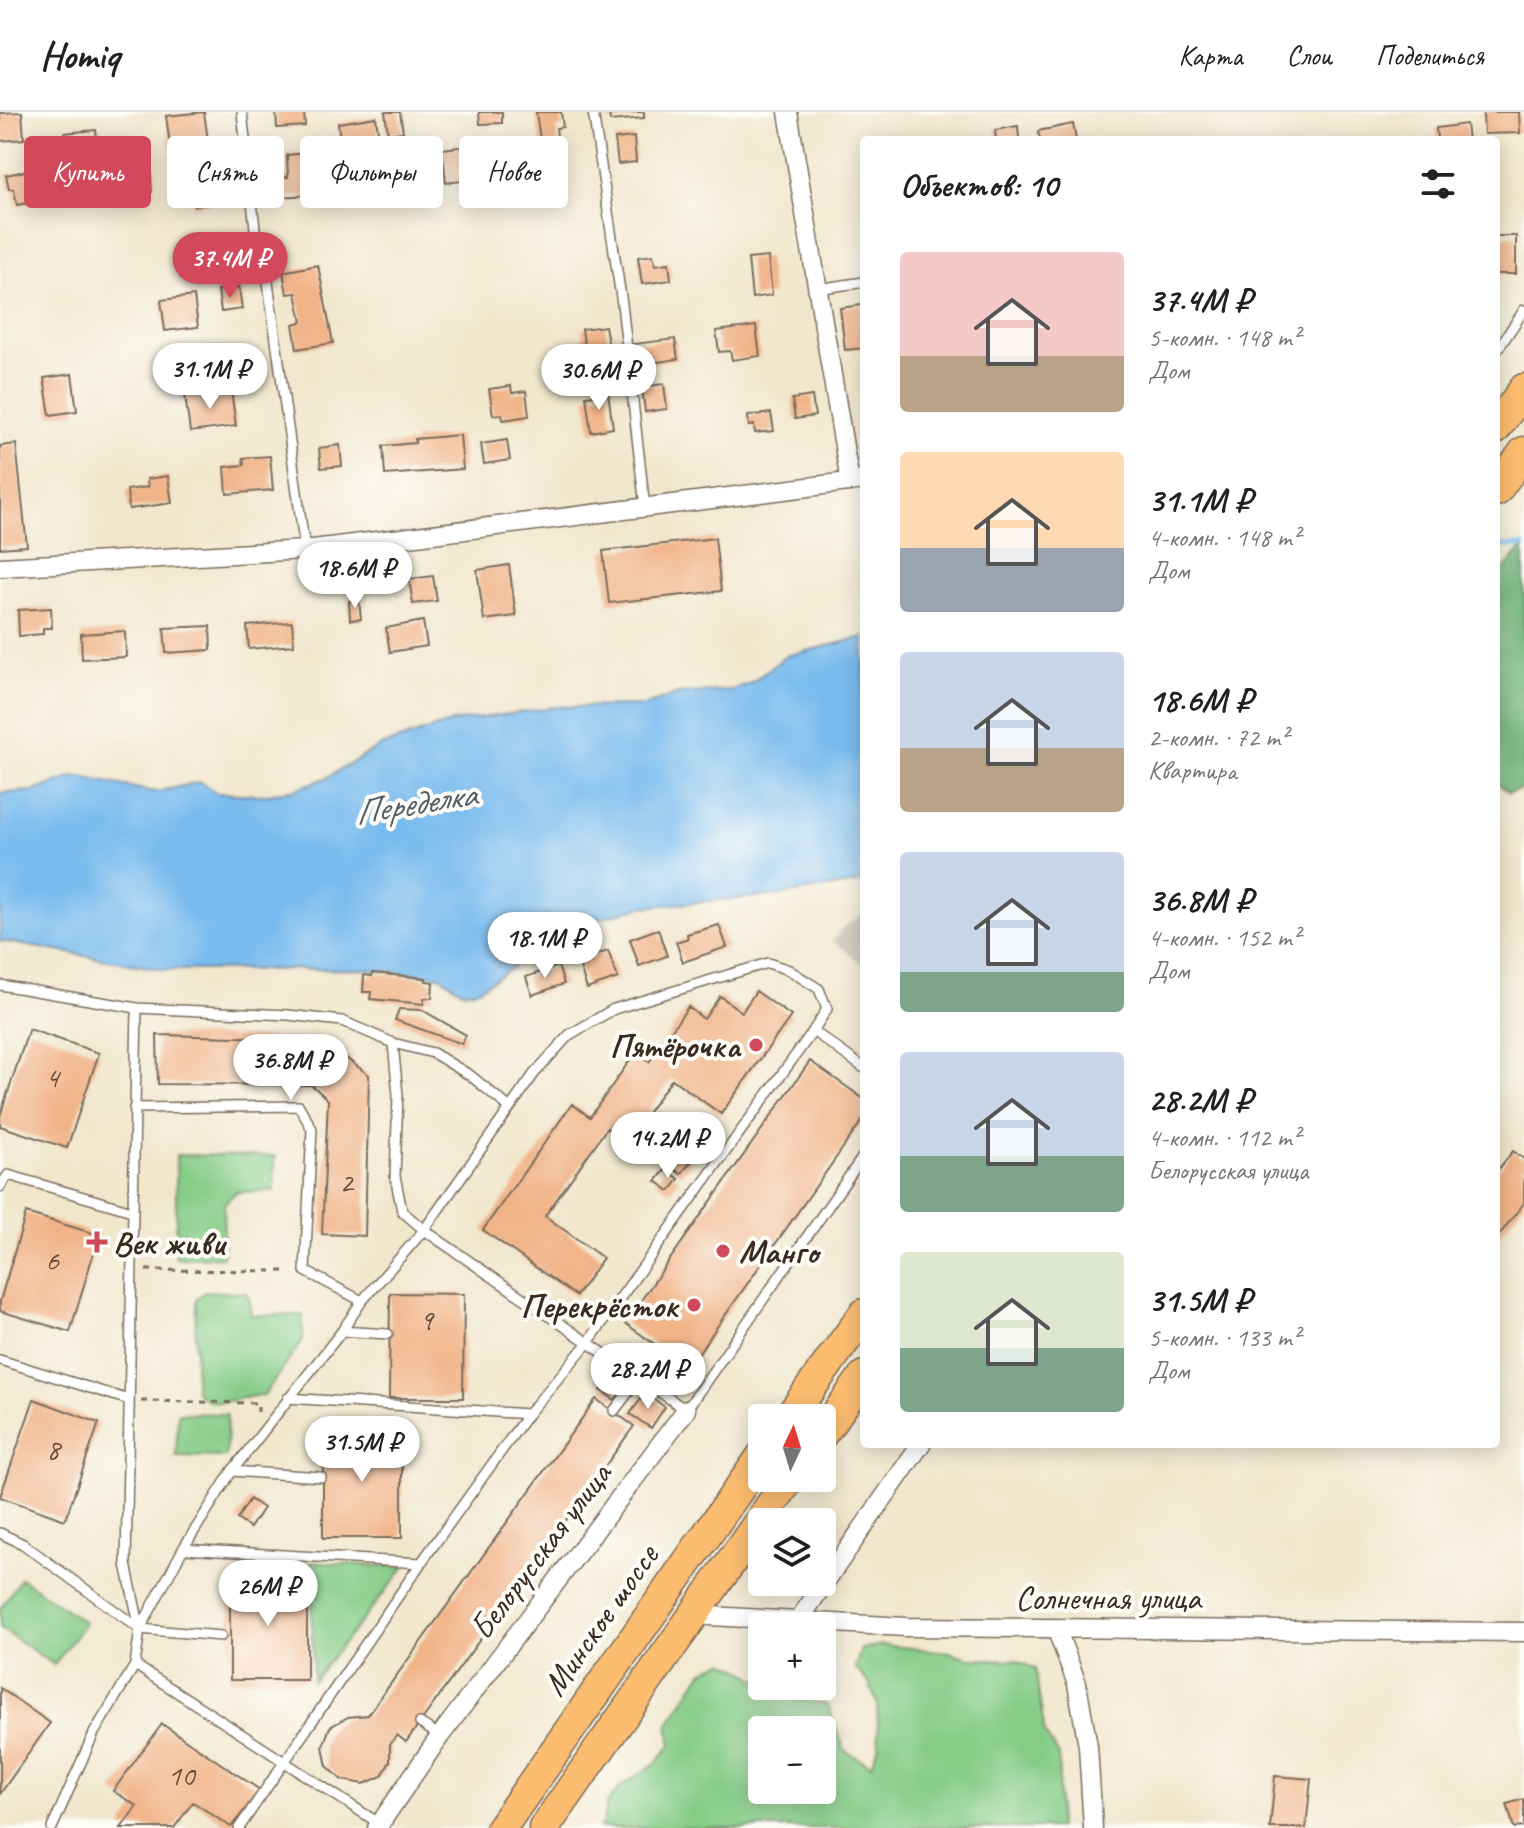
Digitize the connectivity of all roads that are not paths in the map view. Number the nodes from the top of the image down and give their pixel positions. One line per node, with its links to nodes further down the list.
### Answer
1 (242, 112): 14 (lane)
2 (593, 112): 13 (lane)
3 (788, 112): 5 (street)
4 (860, 283): 5 (lane)
5 (817, 289): 11 (street)
6 (1524, 310): 7 (lane)
7 (1500, 346)
8 (1524, 389): 9 (highway)
9 (1500, 422)
10 (1524, 452): 12 (highway)
11 (857, 481): 13 (street)
12 (1500, 485)
13 (645, 508): 14 (street)
14 (305, 550): 15 (street)
15 (0, 567)
16 (0, 985): 17 (lane)
17 (137, 1008): 19 (lane); 21 (lane)
18 (813, 1031): 20 (lane); 22 (lane); 31 (lane)
19 (393, 1043): 22 (lane); 26 (lane)
20 (860, 1065)
21 (134, 1108): 25 (lane); 27 (lane)
22 (510, 1108): 26 (lane)
23 (860, 1161): 38 (lane, Белорусская улица)
24 (0, 1187): 25 (lane)
25 (132, 1211): 36 (lane)
26 (424, 1230): 27 (lane); 31 (lane)
27 (362, 1301): 29 (lane)
28 (860, 1320): 37 (highway)
29 (342, 1331): 30 (lane); 35 (lane)
30 (388, 1334)
31 (587, 1344): 33 (lane); 40 (lane)
32 (0, 1360): 36 (lane)
33 (640, 1377): 38 (lane); 39 (lane)
34 (860, 1382): 41 (highway)
35 (288, 1398): 40 (lane); 43 (lane)
36 (129, 1400): 55 (lane)
37 (799, 1404)
38 (686, 1410): 60 (street, Белорусская улица)
39 (614, 1411)
40 (528, 1414): 49 (lane)
41 (836, 1415)
42 (918, 1448): 50 (street)
43 (232, 1471): 45 (lane); 48 (lane)
44 (748, 1476): 65 (highway, Минское шоссе)
45 (321, 1477)
46 (780, 1492): 51 (highway)
47 (0, 1533): 55 (lane)
48 (183, 1549): 49 (lane); 55 (lane)
49 (421, 1563): 61 (lane)
50 (804, 1612)
51 (692, 1615): 52 (street, Солнечная улица); 66 (highway)
52 (748, 1618)
53 (836, 1623): 54 (street, Солнечная улица)
54 (1056, 1628): 56 (street, Солнечная улица); 67 (street)
55 (140, 1629): 57 (lane); 58 (lane)
56 (1524, 1632)
57 (221, 1636)
58 (135, 1665): 61 (lane); 63 (lane)
59 (420, 1723): 60 (lane)
60 (440, 1736): 62 (street, Белорусская улица)
61 (285, 1764): 62 (lane); 64 (lane)
62 (378, 1826)
63 (52, 1828)
64 (239, 1828)
65 (501, 1828)
66 (544, 1828)
67 (1093, 1828)

